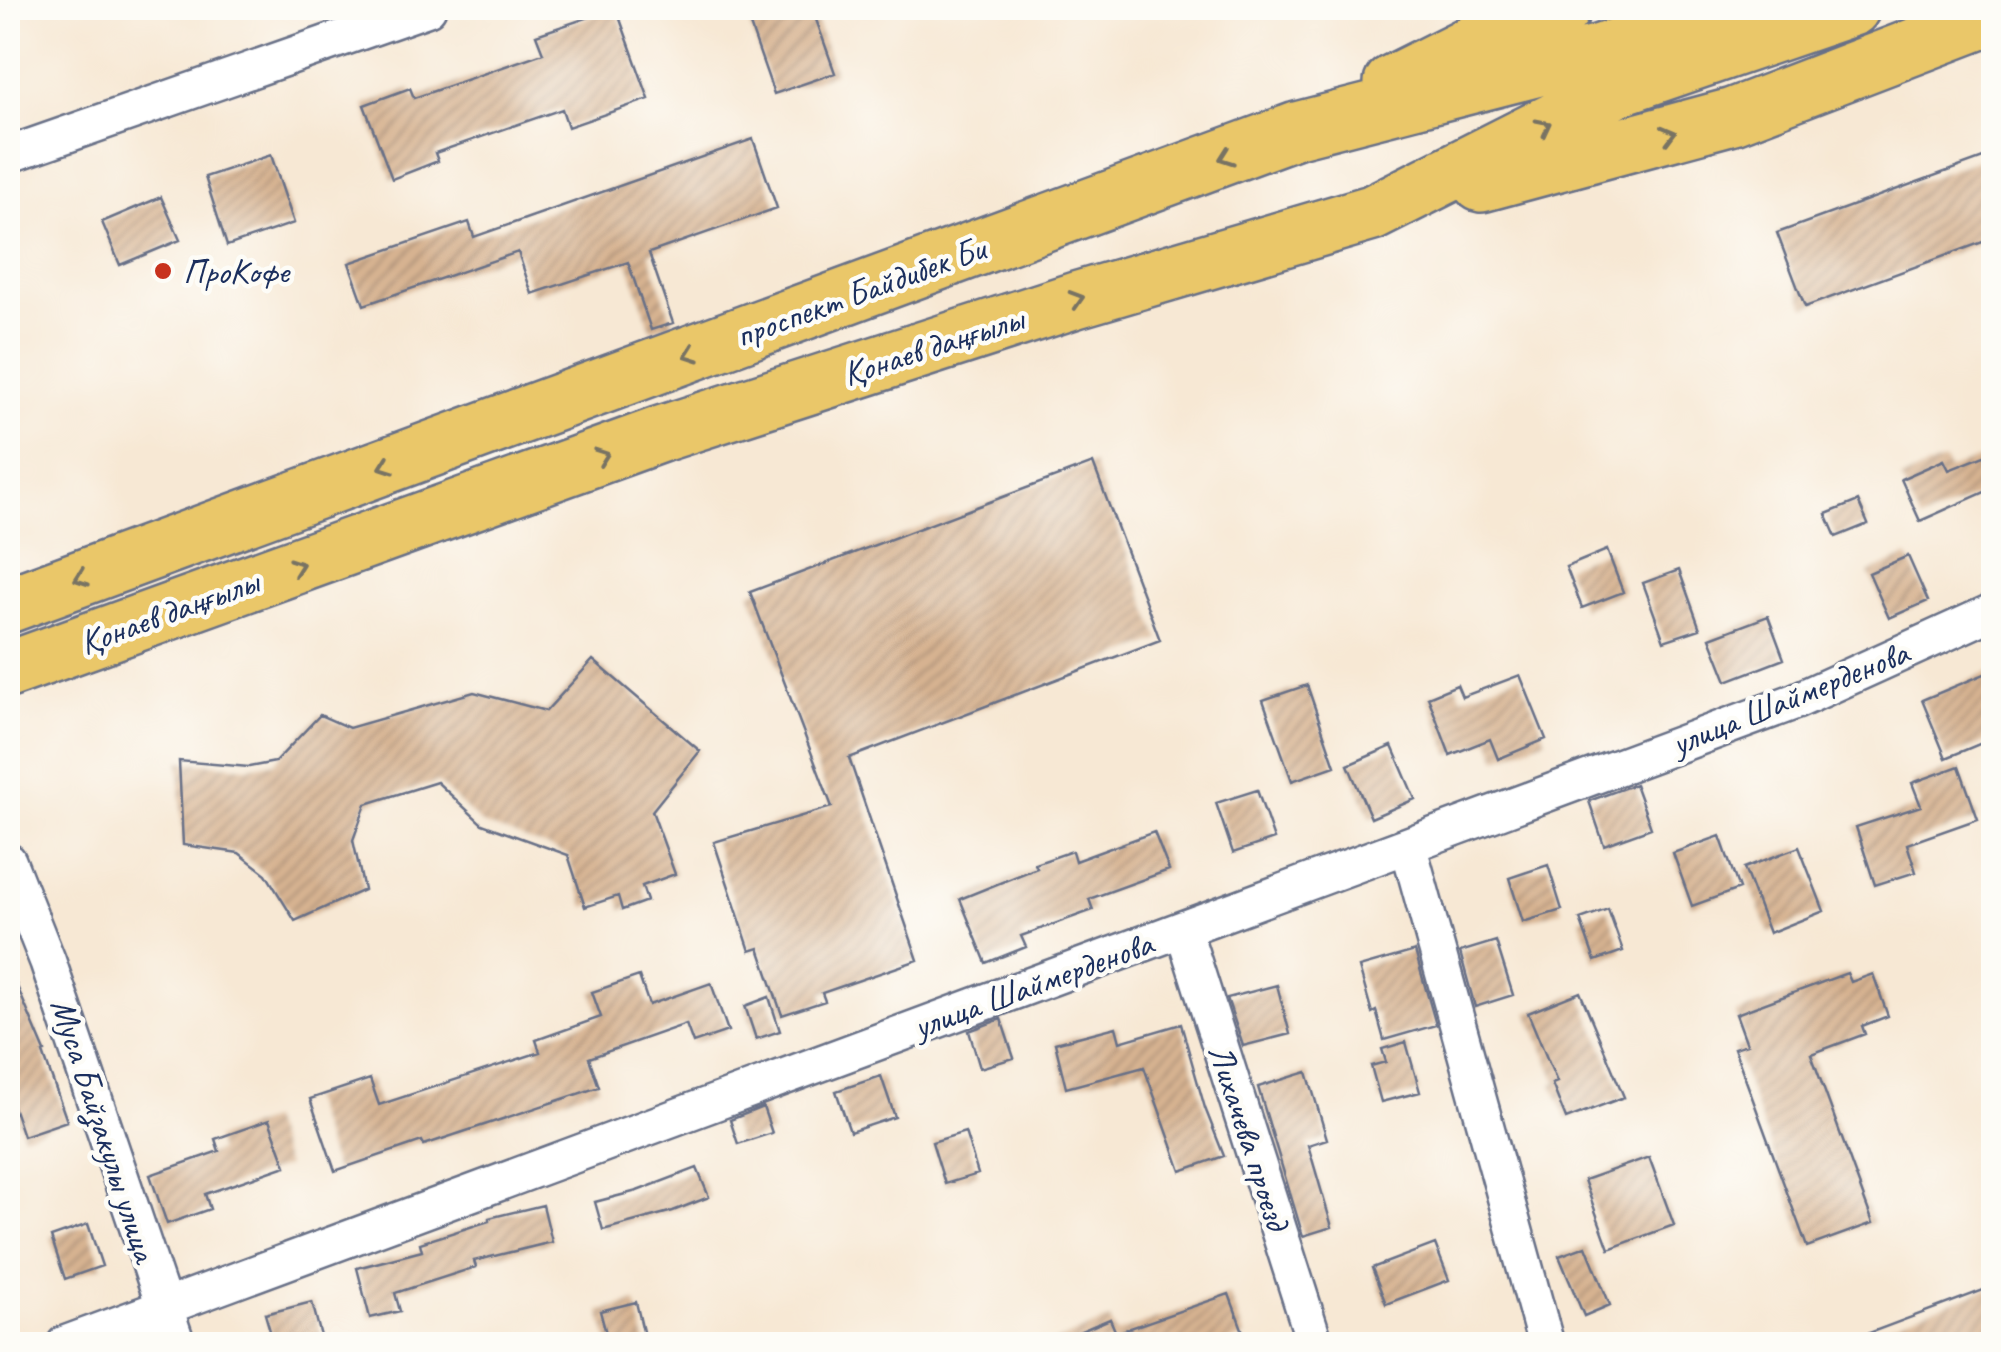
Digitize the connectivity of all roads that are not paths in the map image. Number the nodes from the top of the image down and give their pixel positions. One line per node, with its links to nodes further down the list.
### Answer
1 (428, 8): 7 (street)
2 (1563, 8): 6 (main road)
3 (1721, 8): 6 (main road, проспект Байдибек Би)
4 (1852, 8): 8 (main road, Қонаев даңғылы, one-way to 4)
5 (1994, 16): 8 (main road, one-way to 5)
6 (1297, 130): 9 (main road, проспект Байдибек Би, one-way to 9)
7 (8, 156)
8 (1372, 213): 11 (main road, Қонаев даңғылы, one-way to 8)
9 (8, 605)
10 (1994, 610): 12 (street, улица Шаймерденова)
11 (8, 670)
12 (1408, 846): 14 (street, улица Шаймерденова); 19 (street)
13 (8, 861): 15 (street, Муса Байзакулы улица)
14 (1183, 929): 15 (street, улица Шаймерденова); 18 (street, Лихачева проезд)
15 (164, 1309): 16 (street, улица Шаймерденова); 17 (street, Муса Байзакулы улица)
16 (65, 1344)
17 (177, 1344)
18 (1315, 1344)
19 (1546, 1344)

